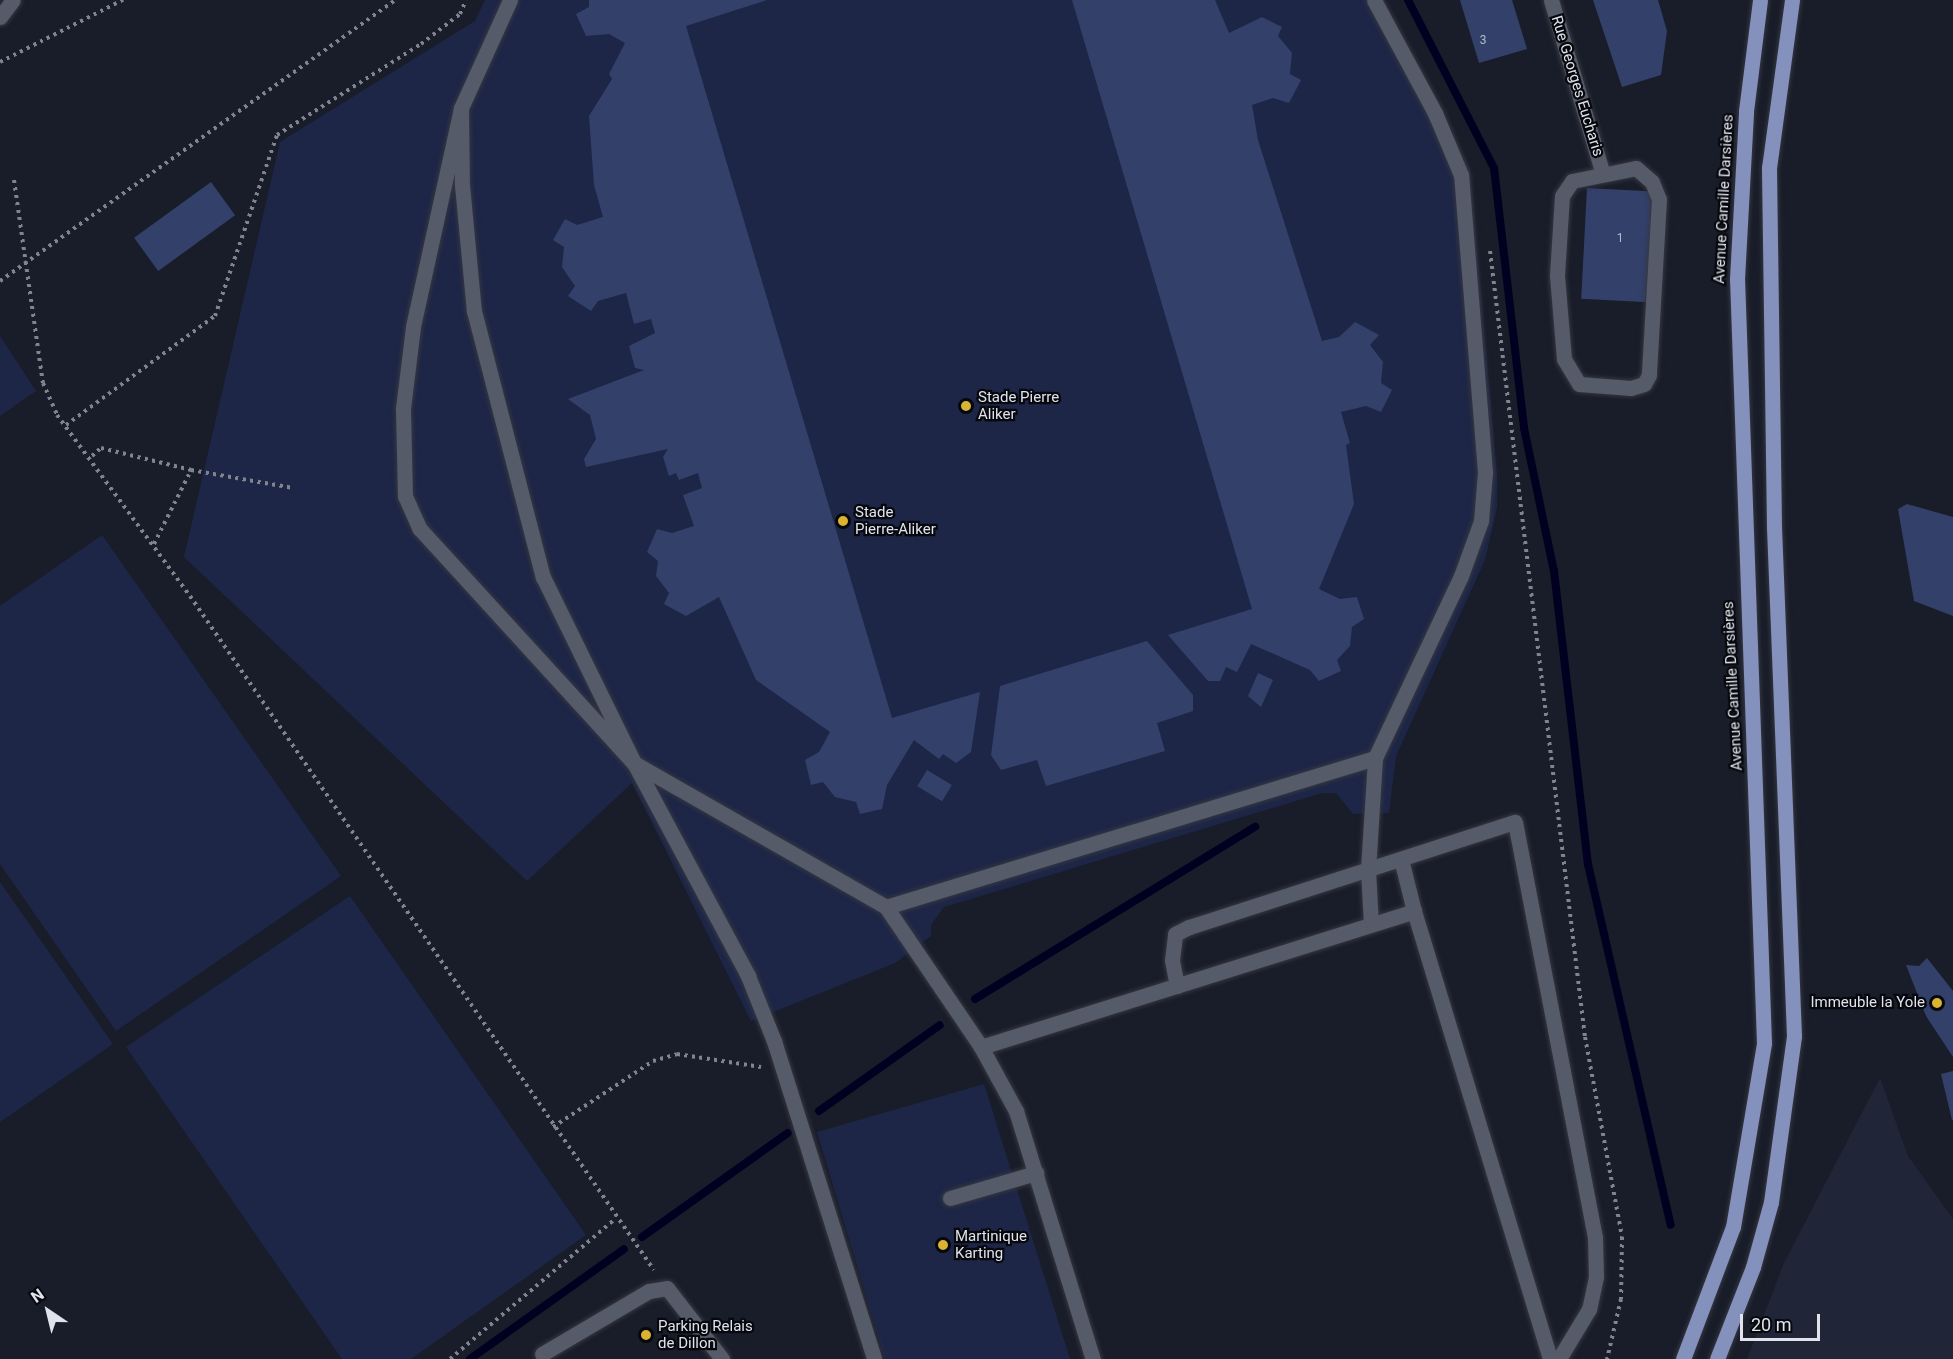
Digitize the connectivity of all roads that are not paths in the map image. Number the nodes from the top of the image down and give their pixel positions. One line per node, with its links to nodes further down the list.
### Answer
1 (510, 0): 6 (lane)
2 (1374, 0): 8 (lane)
3 (1551, 0): 7 (lane, Rue Georges Eucharis)
4 (1760, 0): 25 (main road, Avenue Camille Darsières)
5 (1792, 0): 26 (main road)
6 (461, 108): 9 (lane); 9 (lane)
7 (1602, 171): 7 (lane)
8 (1375, 758): 11 (lane); 12 (lane)
9 (633, 763): 12 (lane); 21 (lane)
10 (1401, 859): 11 (lane); 13 (lane); 24 (lane)
11 (1368, 870): 14 (lane); 15 (lane)
12 (886, 907): 16 (lane)
13 (1414, 911): 14 (lane); 23 (lane)
14 (1371, 924): 15 (lane)
15 (1177, 986): 16 (lane)
16 (981, 1047): 17 (lane)
17 (1036, 1173): 18 (lane); 22 (lane)
18 (950, 1198)
19 (542, 1354): 20 (lane)
20 (722, 1359)
21 (874, 1359)
22 (1093, 1359)
23 (1550, 1359)
24 (1559, 1359)
25 (1683, 1359)
26 (1717, 1359)

